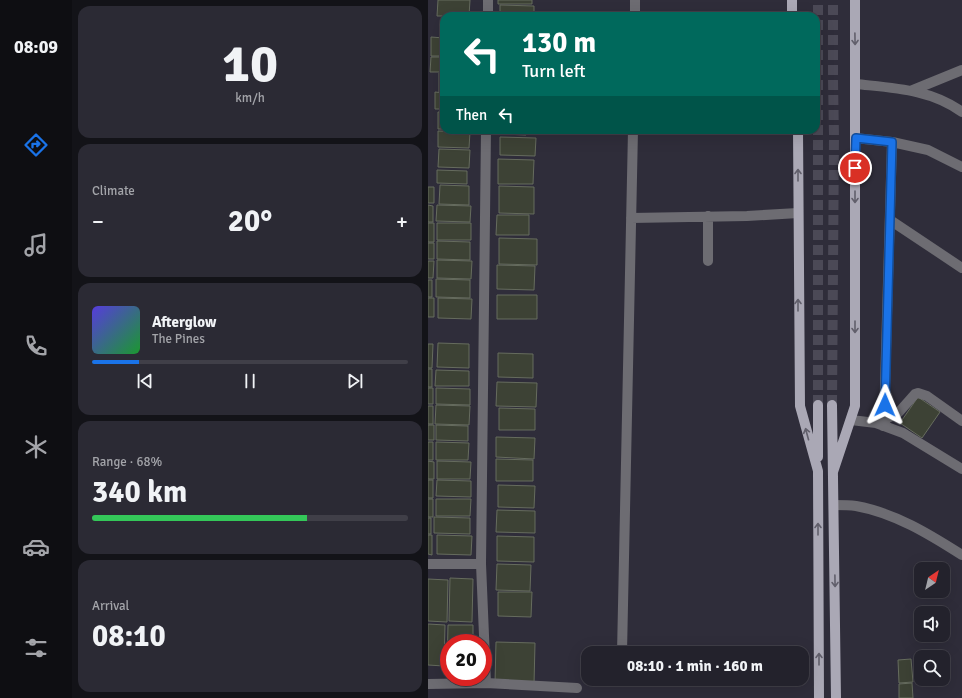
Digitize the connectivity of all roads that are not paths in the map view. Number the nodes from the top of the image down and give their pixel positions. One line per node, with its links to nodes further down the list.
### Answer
1 (488, 0): 5 (street)
2 (635, 0): 6 (street)
3 (792, 0): 7 (main road)
4 (855, 0): 9 (main road, one-way to 9)
5 (488, 12)
6 (635, 12)
7 (792, 12)
8 (962, 70): 10 (street)
9 (856, 84): 10 (street); 15 (main road)
10 (913, 90): 11 (street)
11 (962, 112)
12 (486, 134): 35 (street)
13 (633, 134): 20 (street)
14 (798, 134): 18 (main road, one-way to 14)
15 (856, 138): 16 (street); 26 (main road, one-way to 26)
16 (892, 142): 17 (street); 21 (street)
17 (962, 167)
18 (798, 213): 19 (street); 30 (main road, one-way to 18)
19 (708, 216): 20 (street); 22 (street)
20 (631, 218): 37 (street)
21 (890, 220): 23 (street); 28 (street)
22 (708, 261)
23 (962, 268)
24 (818, 405): 30 (main road)
25 (832, 405): 31 (main road)
26 (851, 420): 28 (street); 31 (main road)
27 (962, 421): 28 (street)
28 (884, 423): 29 (street)
29 (962, 469)
30 (818, 471): 42 (main road, one-way to 30)
31 (833, 472): 32 (main road)
32 (834, 505): 33 (street); 43 (main road, one-way to 43)
33 (962, 555)
34 (428, 564): 35 (street)
35 (481, 564): 36 (street)
36 (484, 634)
37 (622, 646)
38 (492, 683): 41 (street)
39 (428, 684): 40 (street)
40 (440, 684)
41 (578, 688)
42 (820, 698)
43 (836, 698)

